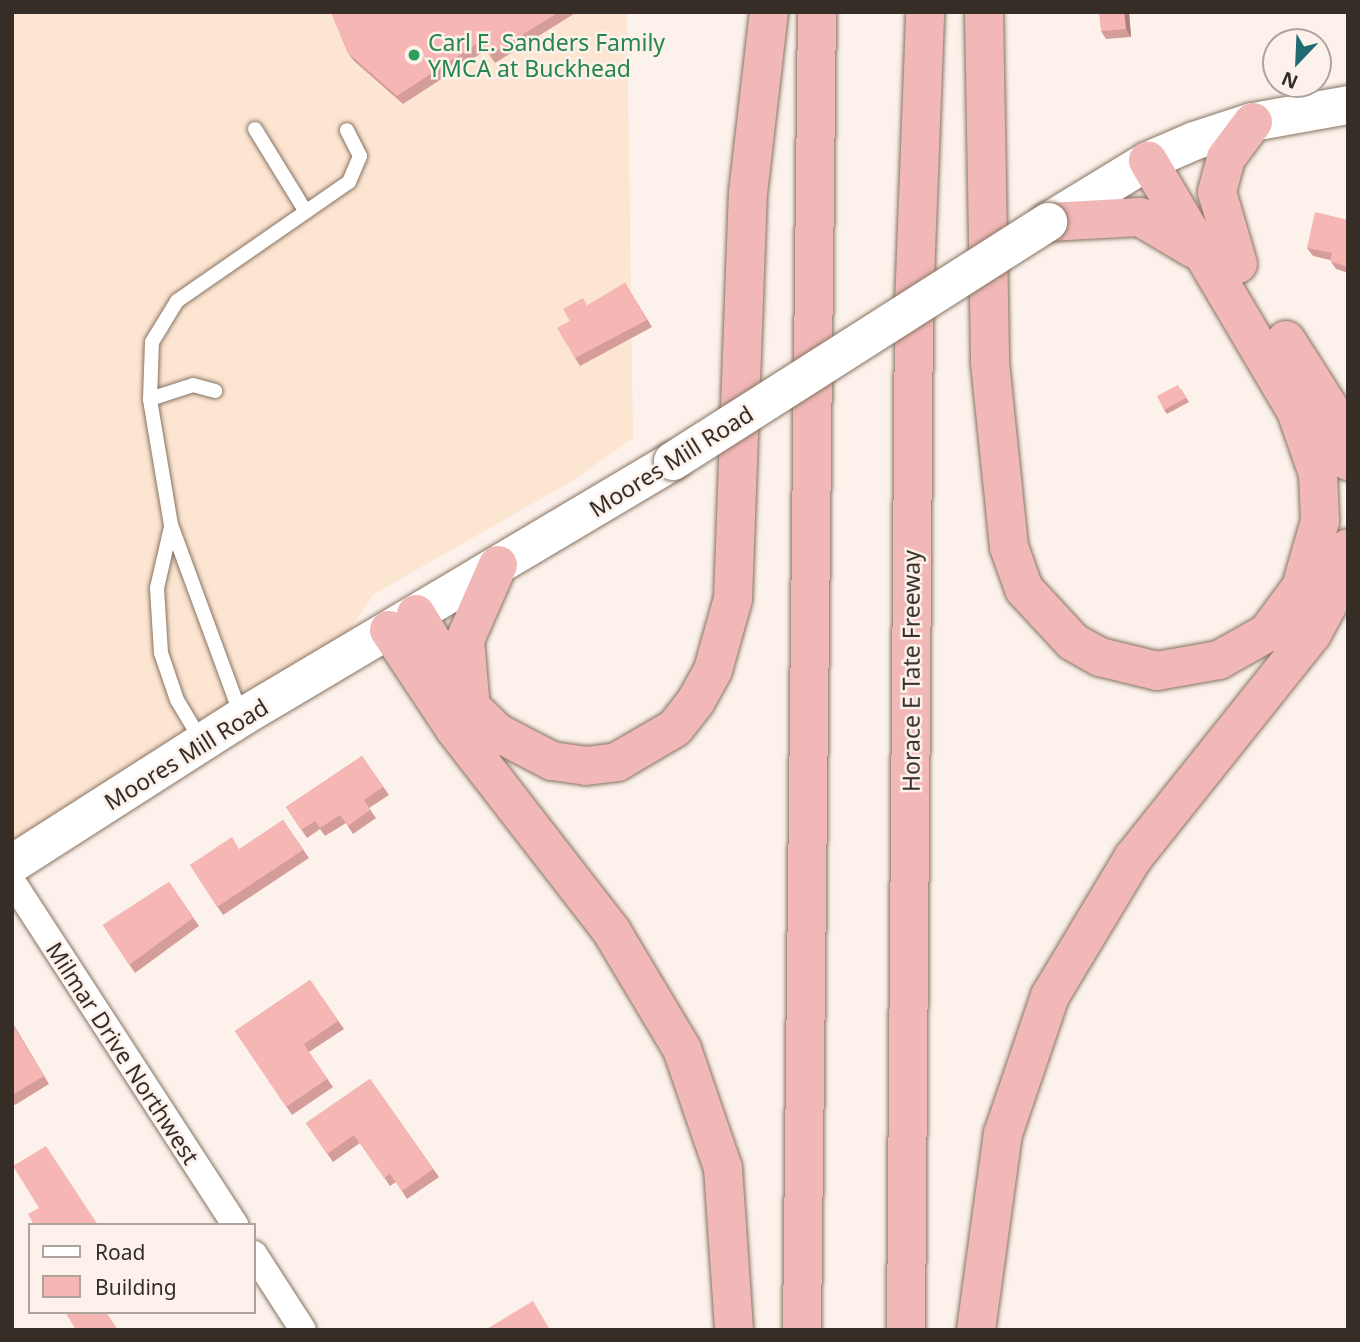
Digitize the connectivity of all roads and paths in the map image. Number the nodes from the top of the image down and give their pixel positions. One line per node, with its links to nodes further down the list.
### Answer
1 (769, 12): 20 (highway)
2 (817, 12): 29 (highway)
3 (925, 12): 30 (highway, Horace E Tate Freeway)
4 (984, 12): 12 (highway)
5 (1348, 105): 6 (street, Moores Mill Road)
6 (1254, 122): 9 (street, Moores Mill Road); 12 (highway)
7 (255, 129): 10 (lane)
8 (348, 130): 10 (lane)
9 (1158, 157): 11 (street, Moores Mill Road); 12 (highway)
10 (306, 212): 14 (lane)
11 (1048, 222): 12 (highway); 18 (street, Moores Mill Road, bridge)
12 (1222, 262): 15 (highway)
13 (215, 391): 14 (lane)
14 (150, 399): 16 (lane)
15 (1348, 461)
16 (171, 525): 21 (lane); 22 (lane)
17 (1348, 548): 31 (highway)
18 (498, 565): 19 (street, Moores Mill Road); 20 (highway)
19 (402, 622): 20 (highway); 21 (street, Moores Mill Road); 28 (highway)
20 (473, 709)
21 (242, 717): 22 (street, Moores Mill Road)
22 (202, 743): 23 (street, Moores Mill Road)
23 (12, 864)
24 (12, 881): 25 (street, Milmar Drive Northwest)
25 (234, 1223)
26 (256, 1257): 27 (street)
27 (303, 1330)
28 (734, 1330)
29 (802, 1330)
30 (906, 1330)
31 (976, 1330)

